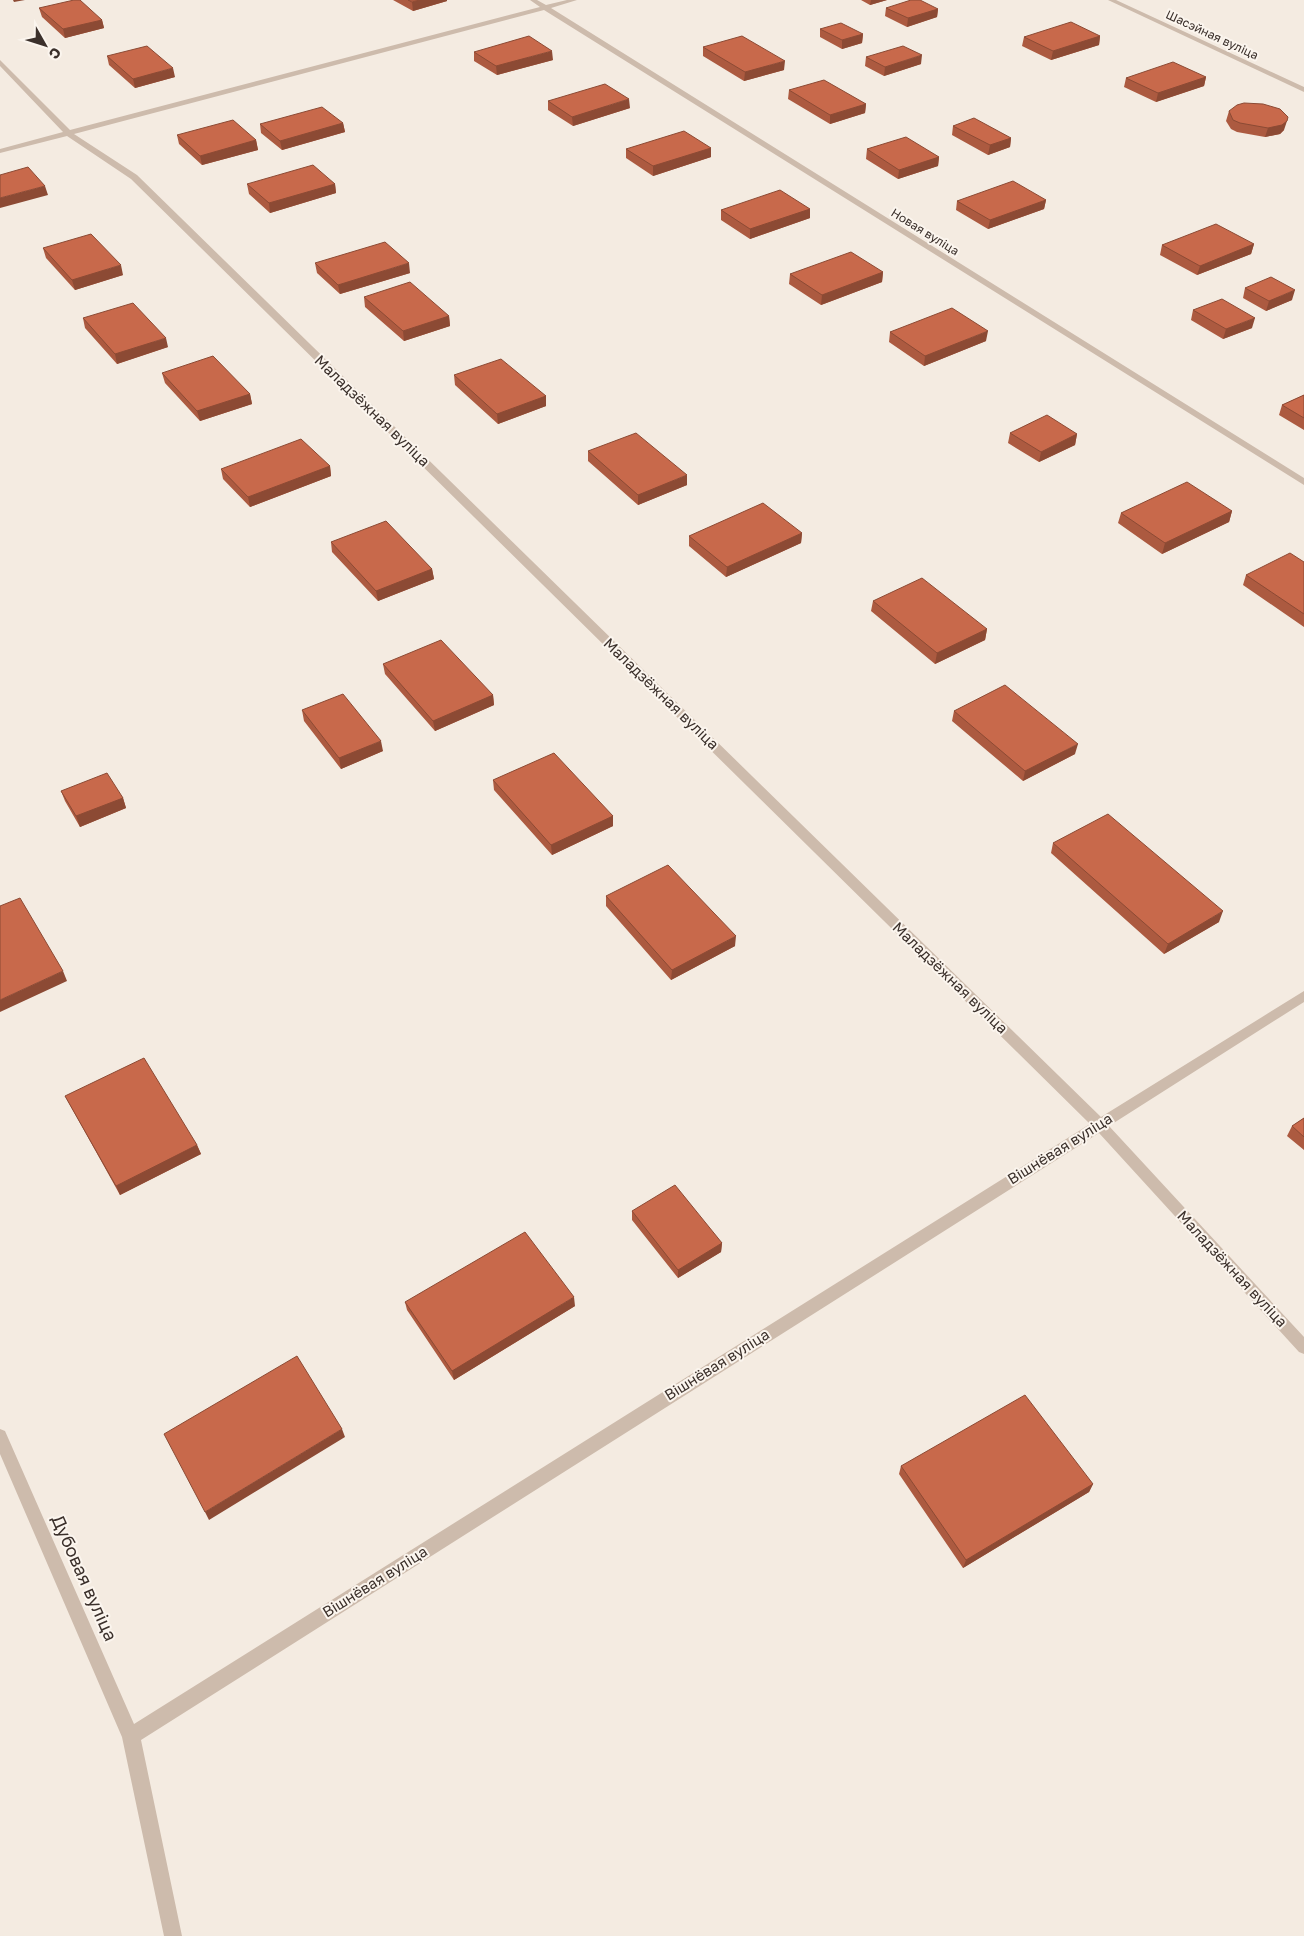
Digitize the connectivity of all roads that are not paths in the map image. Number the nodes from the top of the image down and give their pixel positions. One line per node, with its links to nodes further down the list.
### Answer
1 (533, 0): 4 (street, Новая вуліца)
2 (574, 0): 4 (street)
3 (1111, 0): 6 (street, Шасэйная вуліца)
4 (546, 8): 7 (street); 9 (street, Новая вуліца)
5 (0, 62): 7 (street, Маладзёжная вуліца)
6 (1304, 90)
7 (68, 133): 8 (street); 11 (street, Маладзёжная вуліца)
8 (0, 151)
9 (1304, 482)
10 (1304, 996): 11 (street, Вішнёвая вуліца)
11 (1099, 1124): 12 (street, Маладзёжная вуліца); 14 (street, Вішнёвая вуліца)
12 (1304, 1347)
13 (0, 1436): 14 (street, Дубовая вуліца)
14 (132, 1736): 15 (street)
15 (173, 1936)

